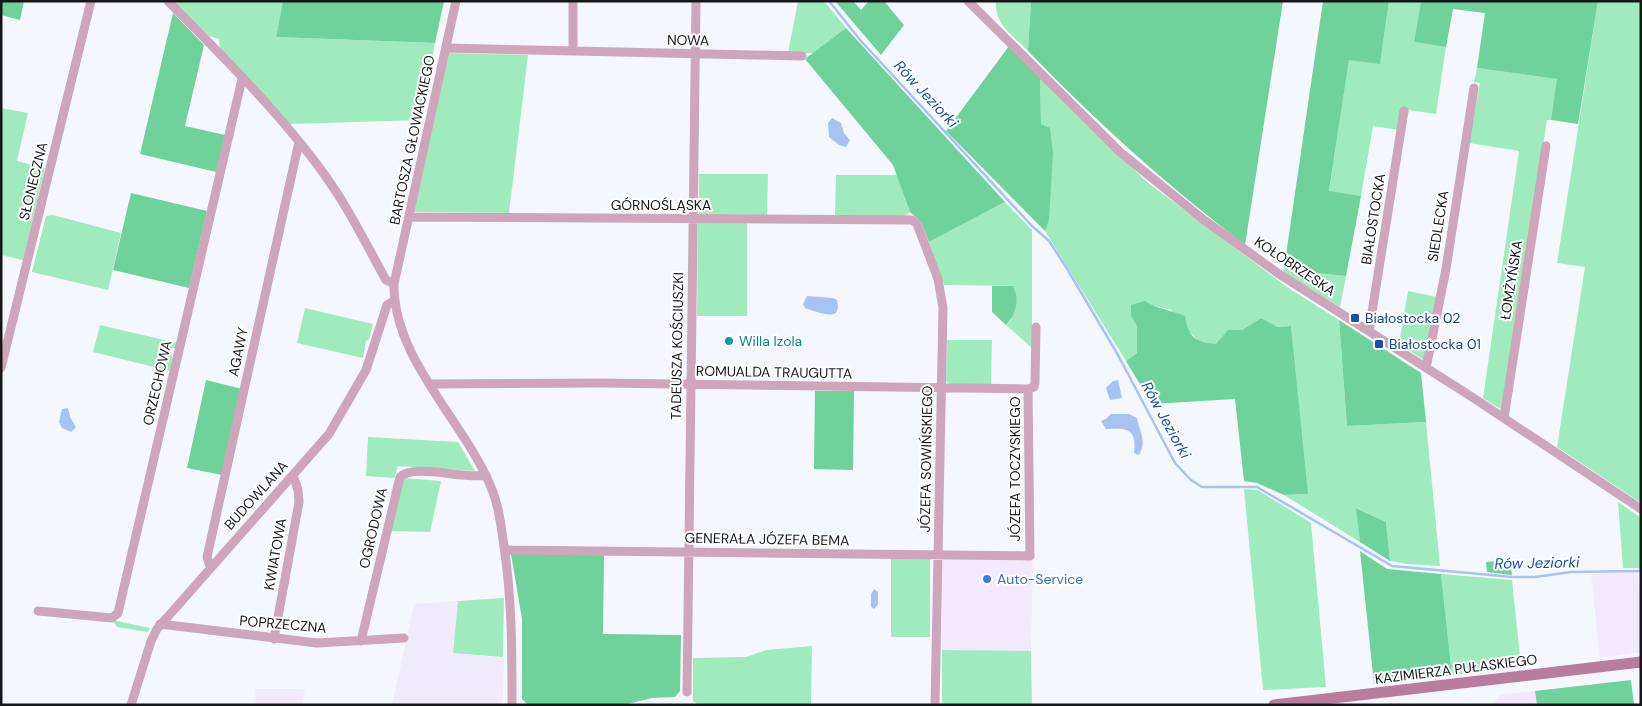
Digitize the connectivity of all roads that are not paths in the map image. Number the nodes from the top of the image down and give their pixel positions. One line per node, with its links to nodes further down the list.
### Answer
1 (92, 1): 23 (street, SŁONECZNA)
2 (168, 1): 11 (street)
3 (456, 1): 7 (street, BARTOSZA GŁOWACKIEGO)
4 (573, 1): 8 (street)
5 (696, 1): 9 (street, TADEUSZA KOŚCIUSZKI)
6 (968, 1): 22 (street, KOŁOBRZESKA)
7 (446, 48): 8 (street, NOWA); 16 (street, BARTOSZA GŁOWACKIEGO)
8 (573, 51): 9 (street, NOWA)
9 (695, 54): 10 (street, NOWA); 17 (street, TADEUSZA KOŚCIUSZKI)
10 (802, 56)
11 (242, 79): 14 (street); 38 (street, ORZECHOWA)
12 (1474, 88): 24 (street, SIEDLECKA)
13 (1404, 110): 22 (street, BIAŁOSTOCKA)
14 (299, 142): 19 (street); 37 (street, AGAWY)
15 (1546, 146): 29 (street, ŁOMŻYŃSKA)
16 (409, 217): 17 (street, GÓRNOŚLĄSKA); 19 (street, BARTOSZA GŁOWACKIEGO)
17 (692, 219): 18 (street, GÓRNOŚLĄSKA); 26 (street, TADEUSZA KOŚCIUSZKI)
18 (912, 220): 27 (street, JÓZEFA SOWIŃSKIEGO)
19 (394, 284): 20 (street, BARTOSZA GŁOWACKIEGO)
20 (395, 300): 25 (street, BARTOSZA GŁOWACKIEGO); 30 (street, BUDOWLANA)
21 (1036, 327): 28 (street, JÓZEFA TOCZYSKIEGO)
22 (1369, 331): 24 (street, KOŁOBRZESKA)
23 (1, 368)
24 (1426, 368): 29 (street, KOŁOBRZESKA)
25 (430, 384): 26 (street, ROMUALDA TRAUGUTTA); 31 (street, BARTOSZA GŁOWACKIEGO)
26 (690, 384): 27 (street, ROMUALDA TRAUGUTTA); 34 (street, TADEUSZA KOŚCIUSZKI)
27 (941, 388): 28 (street, ROMUALDA TRAUGUTTA); 35 (street, JÓZEFA SOWIŃSKIEGO)
28 (1028, 389): 36 (street, JÓZEFA TOCZYSKIEGO)
29 (1504, 418): 32 (street, KOŁOBRZESKA)
30 (293, 475): 37 (street, BUDOWLANA); 41 (street, KWIATOWA)
31 (486, 475): 33 (street, BARTOSZA GŁOWACKIEGO); 42 (street, OGRODOWA)
32 (1641, 509)
33 (505, 550): 34 (street, GENERAŁA JÓZEFA BEMA); 46 (street, BARTOSZA GŁOWACKIEGO)
34 (688, 552): 35 (street, GENERAŁA JÓZEFA BEMA); 44 (street, TADEUSZA KOŚCIUSZKI)
35 (938, 555): 36 (street, GENERAŁA JÓZEFA BEMA); 47 (street, JÓZEFA SOWIŃSKIEGO)
36 (1030, 556)
37 (210, 567): 39 (street, BUDOWLANA)
38 (38, 611)
39 (160, 624): 41 (street, POPRZECZNA); 45 (street, BUDOWLANA)
40 (404, 638): 42 (street, POPRZECZNA)
41 (274, 639): 42 (street, POPRZECZNA)
42 (361, 641)
43 (1641, 662): 48 (main road, KAZIMIERZA PUŁASKIEGO)
44 (687, 692)
45 (131, 705)
46 (512, 705)
47 (935, 705)
48 (1274, 705)

